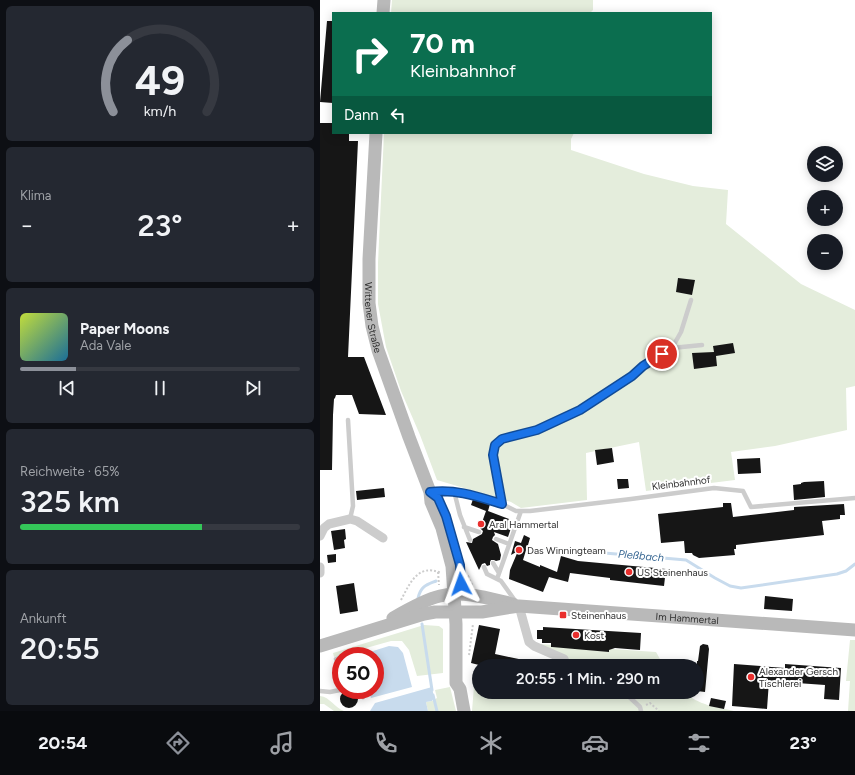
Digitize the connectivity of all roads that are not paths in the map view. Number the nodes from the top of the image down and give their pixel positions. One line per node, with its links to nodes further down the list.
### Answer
1 (384, 0): 2 (main road)
2 (383, 12)
3 (376, 134): 9 (main road, Wittener Straße)
4 (691, 300): 6 (lane)
5 (702, 345): 6 (lane)
6 (672, 348): 11 (lane)
7 (348, 420): 13 (lane)
8 (454, 491): 9 (lane, Kleinbahnhof); 11 (lane, Kleinbahnhof); 14 (lane)
9 (430, 492): 27 (main road, Wittener Straße)
10 (855, 498): 12 (lane, Kleinbahnhof)
11 (502, 504): 12 (lane, Kleinbahnhof)
12 (521, 511): 20 (lane)
13 (350, 519): 16 (street); 17 (street)
14 (464, 527): 15 (lane); 19 (lane)
15 (477, 533)
16 (320, 536)
17 (383, 538)
18 (496, 539): 20 (lane)
19 (470, 540)
20 (509, 544): 25 (lane)
21 (493, 563): 25 (lane)
22 (320, 567): 24 (street)
23 (484, 567): 26 (lane)
24 (320, 573)
25 (499, 573): 26 (lane)
26 (499, 580): 28 (lane)
27 (458, 594): 28 (main road, Im Hammertal); 29 (main road, Wittener Straße); 30 (main road)
28 (519, 606): 29 (main road, Im Hammertal); 31 (main road, Im Hammertal); 33 (street)
29 (459, 612): 30 (main road, Im Hammertal); 38 (main road, Wittener Straße)
30 (372, 630): 32 (main road)
31 (855, 630)
32 (321, 643)
33 (564, 659)
34 (320, 691): 35 (lane)
35 (332, 692)
36 (631, 699): 37 (lane)
37 (640, 709)
38 (464, 711)

